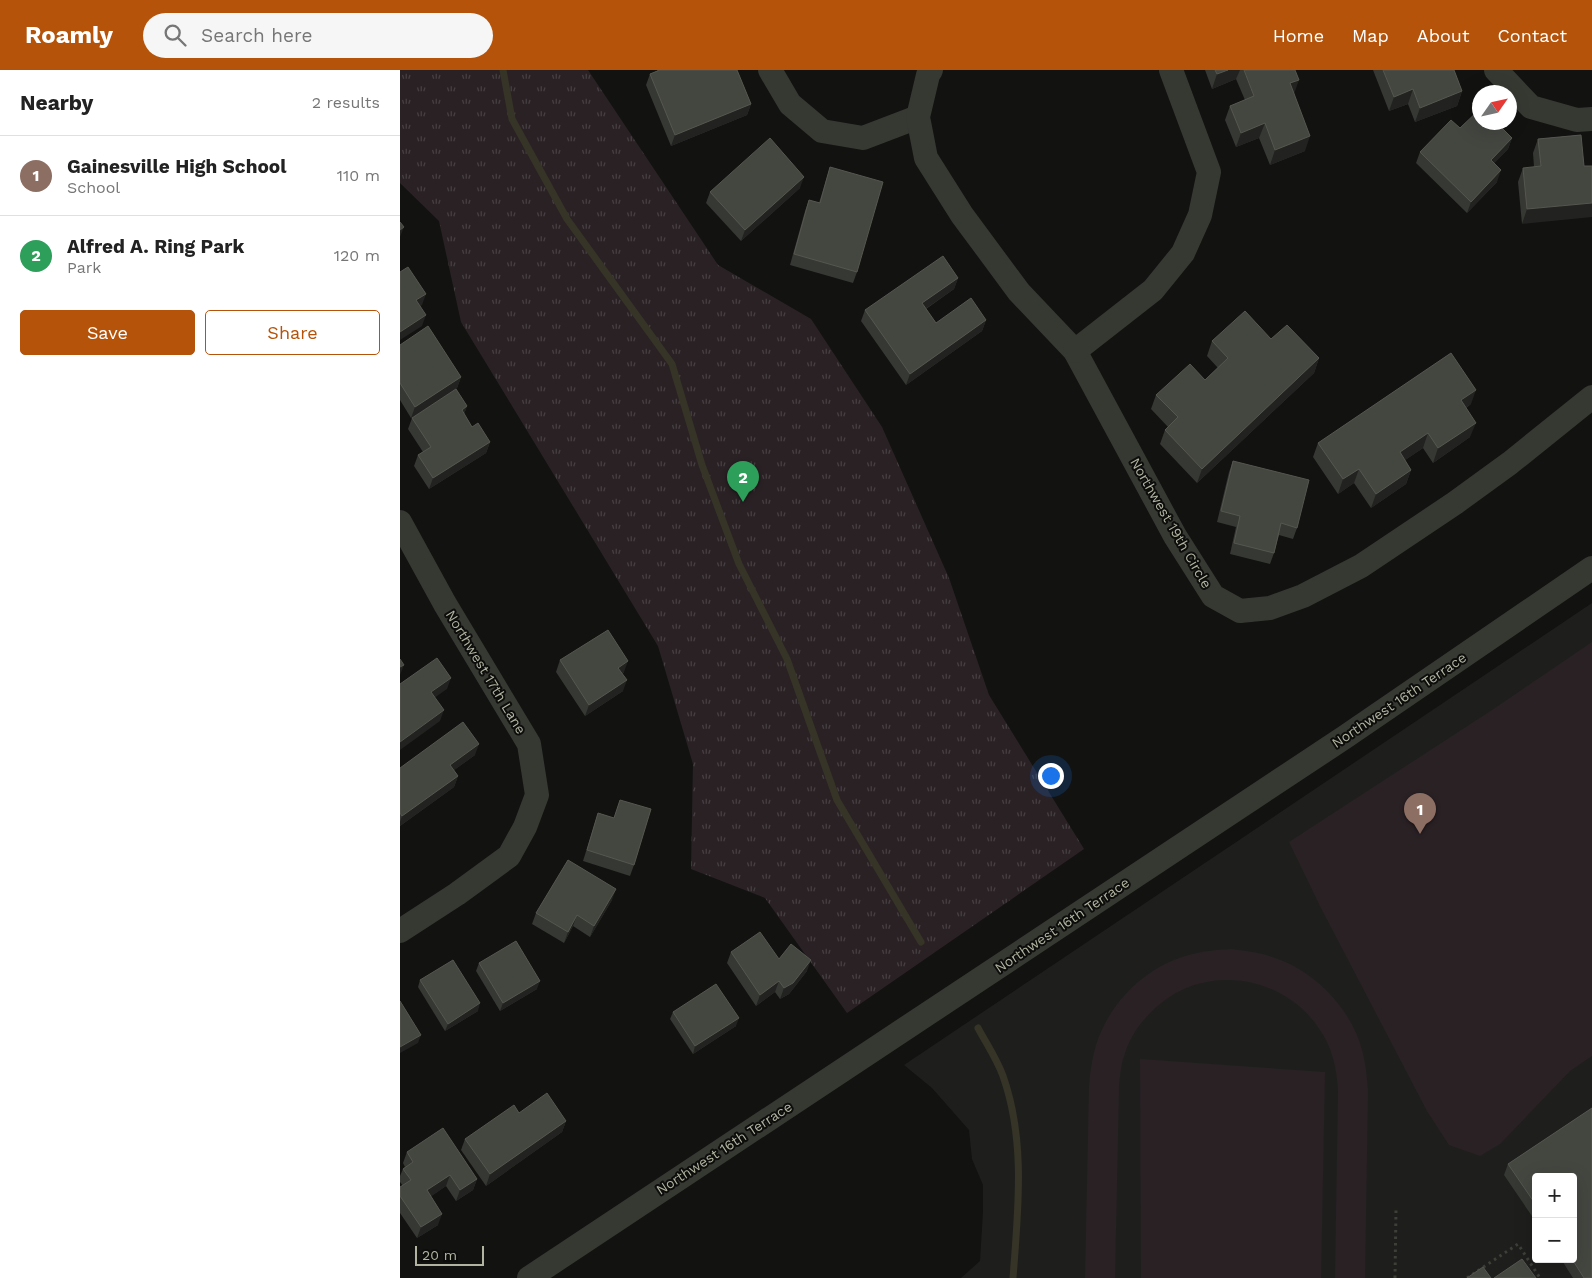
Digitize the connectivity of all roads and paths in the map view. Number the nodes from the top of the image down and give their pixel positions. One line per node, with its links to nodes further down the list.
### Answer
1 (770, 70): 5 (street)
2 (931, 70): 5 (street, Northwest 19th Circle)
3 (1171, 70): 7 (street)
4 (1496, 70): 6 (street)
5 (918, 117): 7 (street, Northwest 19th Circle)
6 (1592, 119)
7 (1074, 351): 8 (street, Northwest 19th Circle)
8 (1592, 397)
9 (400, 522): 11 (street, Northwest 17th Lane)
10 (1592, 568): 13 (street, Northwest 16th Terrace)
11 (400, 931)
12 (1396, 1210): 14 (path)
13 (528, 1278)
14 (1395, 1278)
15 (1466, 1278): 16 (path)
16 (1540, 1278)

